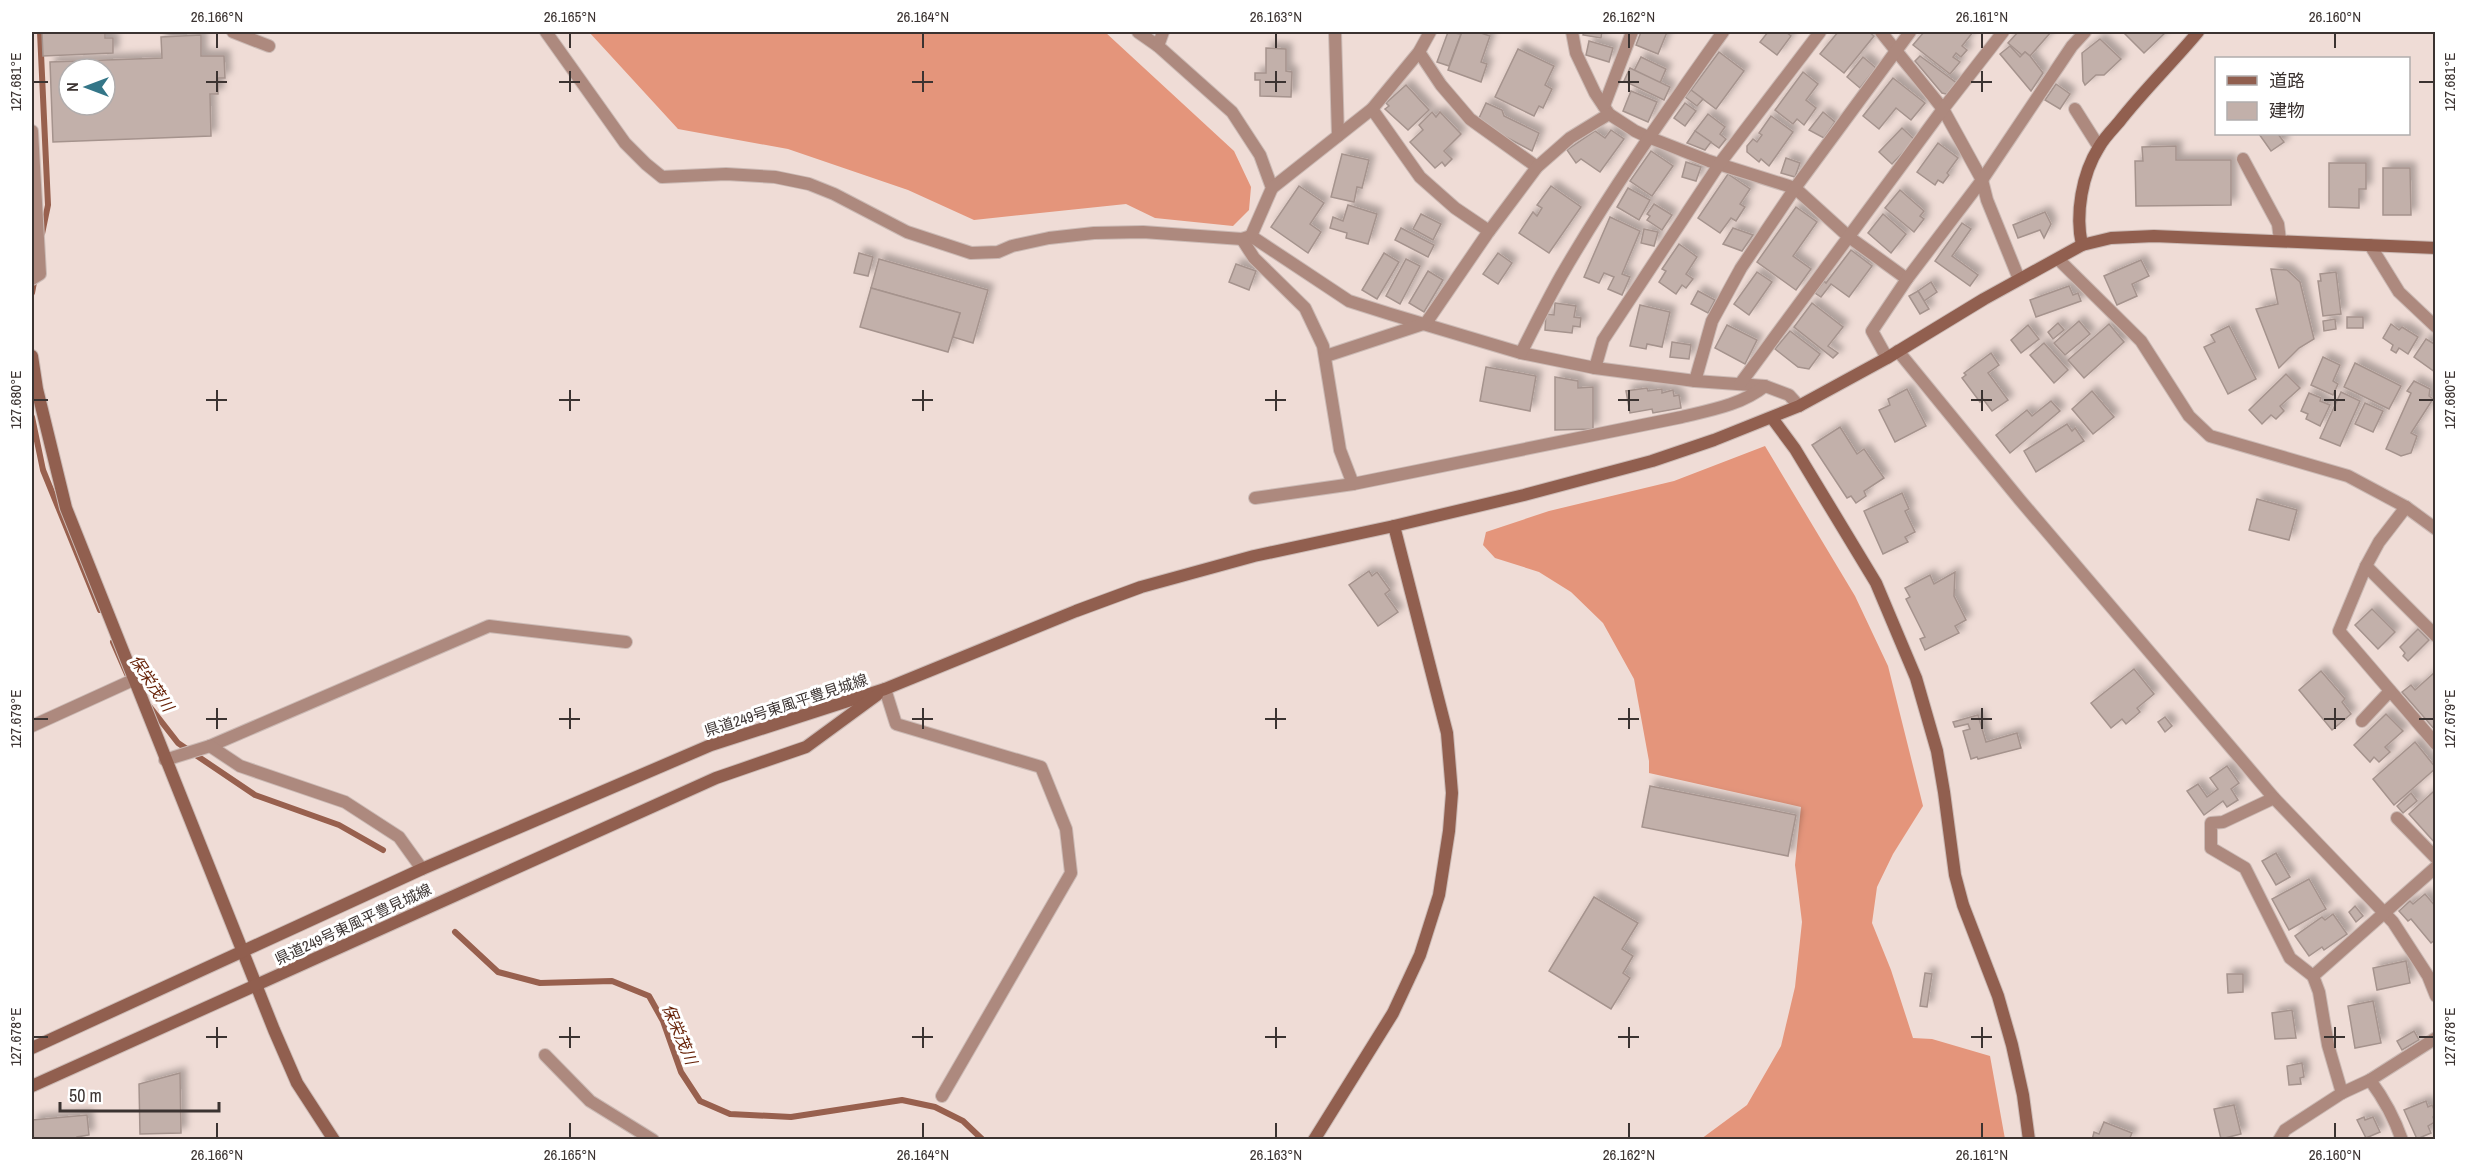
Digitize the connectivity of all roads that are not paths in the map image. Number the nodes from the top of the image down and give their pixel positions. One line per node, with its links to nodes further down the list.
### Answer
1 (233, 32): 16 (street)
2 (546, 32): 36 (street)
3 (1138, 32): 17 (street)
4 (1163, 32): 17 (street)
5 (1335, 32): 25 (street)
6 (1430, 32): 19 (street)
7 (1572, 32): 22 (street)
8 (1632, 32): 22 (street)
9 (1723, 32): 26 (street)
10 (1820, 32): 29 (street)
11 (1881, 32): 18 (street)
12 (1910, 32): 18 (street)
13 (2003, 32): 23 (street)
14 (2085, 32): 31 (street)
15 (2198, 32): 27 (street)
16 (269, 46)
17 (1158, 46): 32 (street)
18 (1897, 50): 23 (street); 33 (street)
19 (1419, 52): 21 (street); 30 (street)
20 (2075, 109): 27 (street)
21 (1372, 110): 25 (street); 34 (street)
22 (1606, 110): 26 (street); 30 (street)
23 (1943, 110): 31 (street); 35 (street)
24 (32, 131): 42 (street)
25 (1338, 136): 32 (street)
26 (1648, 137): 29 (street); 48 (street)
27 (2099, 147): 38 (street)
28 (2243, 159): 37 (street)
29 (1720, 163): 33 (street); 52 (street)
30 (1538, 167): 34 (street)
31 (1982, 180): 43 (street); 44 (street)
32 (1272, 188): 36 (street)
33 (1795, 188): 35 (street); 53 (street)
34 (1490, 231): 45 (street)
35 (1849, 237): 43 (street); 54 (street)
36 (1246, 238): 45 (street); 50 (street)
37 (2280, 240): 38 (street); 39 (street)
38 (2082, 245): 41 (street)
39 (2370, 245): 40 (street); 46 (street)
40 (2436, 248)
41 (2058, 259): 44 (street); 60 (street)
42 (32, 279)
43 (1907, 279): 51 (street)
44 (2019, 279): 47 (street)
45 (1426, 323): 48 (street); 50 (street)
46 (2436, 327)
47 (1898, 351): 51 (street); 74 (street)
48 (1521, 352): 52 (street)
49 (32, 356): 66 (street)
50 (1326, 356): 58 (street)
51 (1887, 358): 56 (street)
52 (1595, 368): 53 (street)
53 (1695, 381): 54 (street)
54 (1740, 384): 55 (street)
55 (1765, 386): 56 (street); 58 (street)
56 (1799, 406): 57 (street)
57 (1772, 417): 61 (street); 94 (street)
58 (1353, 484): 59 (street)
59 (1255, 498)
60 (2406, 507): 62 (street); 63 (street)
61 (1394, 526): 67 (street); 93 (street)
62 (2436, 529)
63 (2366, 566): 64 (street); 68 (street)
64 (2436, 636)
65 (626, 642): 72 (street)
66 (133, 680): 70 (street); 73 (street)
67 (885, 689): 78 (street, 県道249号東風平豊見城線); 82 (street, 県道249号東風平豊見城線); 90 (street)
68 (2390, 691): 69 (street); 71 (street)
69 (2362, 721)
70 (32, 726)
71 (2436, 744)
72 (210, 746): 73 (street); 78 (street)
73 (165, 760): 80 (street)
74 (2274, 798): 79 (street); 81 (street)
75 (2397, 818): 76 (street)
76 (2436, 858)
77 (2436, 867): 79 (street)
78 (422, 869): 80 (street, 県道249号東風平豊見城線)
79 (2384, 912): 81 (street); 83 (street)
80 (242, 951): 82 (street); 85 (street, 県道249号東風平豊見城線)
81 (2313, 976): 89 (street)
82 (255, 985): 88 (street, 県道249号東風平豊見城線); 91 (street)
83 (2436, 996)
84 (2436, 1038): 87 (street)
85 (32, 1048)
86 (545, 1055): 92 (street)
87 (2370, 1080): 89 (street); 96 (street)
88 (32, 1086)
89 (2342, 1094): 95 (street)
90 (942, 1096)
91 (334, 1140)
92 (653, 1140)
93 (1314, 1140)
94 (2029, 1140)
95 (2279, 1140)
96 (2402, 1140)

